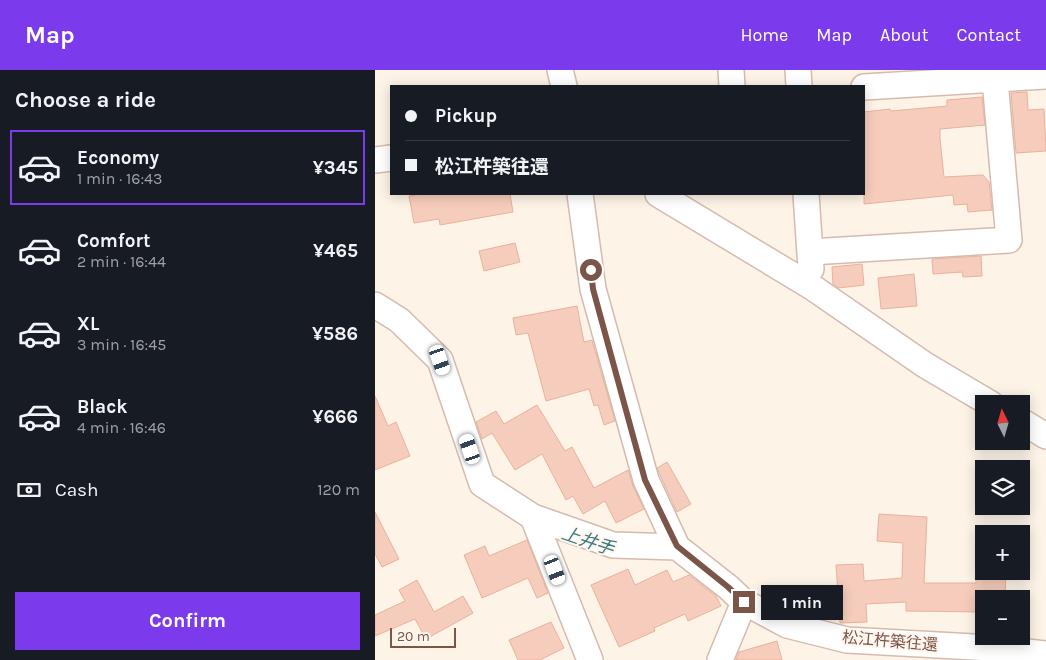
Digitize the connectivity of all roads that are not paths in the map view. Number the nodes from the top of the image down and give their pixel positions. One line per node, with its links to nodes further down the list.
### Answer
1 (560, 70): 7 (street)
2 (731, 70): 8 (street)
3 (798, 70): 9 (street)
4 (1046, 76): 6 (street)
5 (900, 77): 6 (street); 10 (street)
6 (995, 80): 16 (street)
7 (564, 85)
8 (733, 85)
9 (799, 85)
10 (865, 87)
11 (390, 158): 12 (street)
12 (375, 160)
13 (580, 195): 23 (street)
14 (659, 195): 17 (street)
15 (807, 195): 16 (street)
16 (810, 252): 17 (street)
17 (812, 287): 19 (street)
18 (375, 305): 22 (street)
19 (976, 395)
20 (1030, 426): 21 (street)
21 (1046, 436)
22 (533, 517): 23 (street); 26 (street)
23 (677, 546): 24 (street, 松江杵築往還)
24 (744, 602): 25 (street, 松江杵築往還); 27 (street)
25 (1046, 654)
26 (590, 660)
27 (720, 660)

